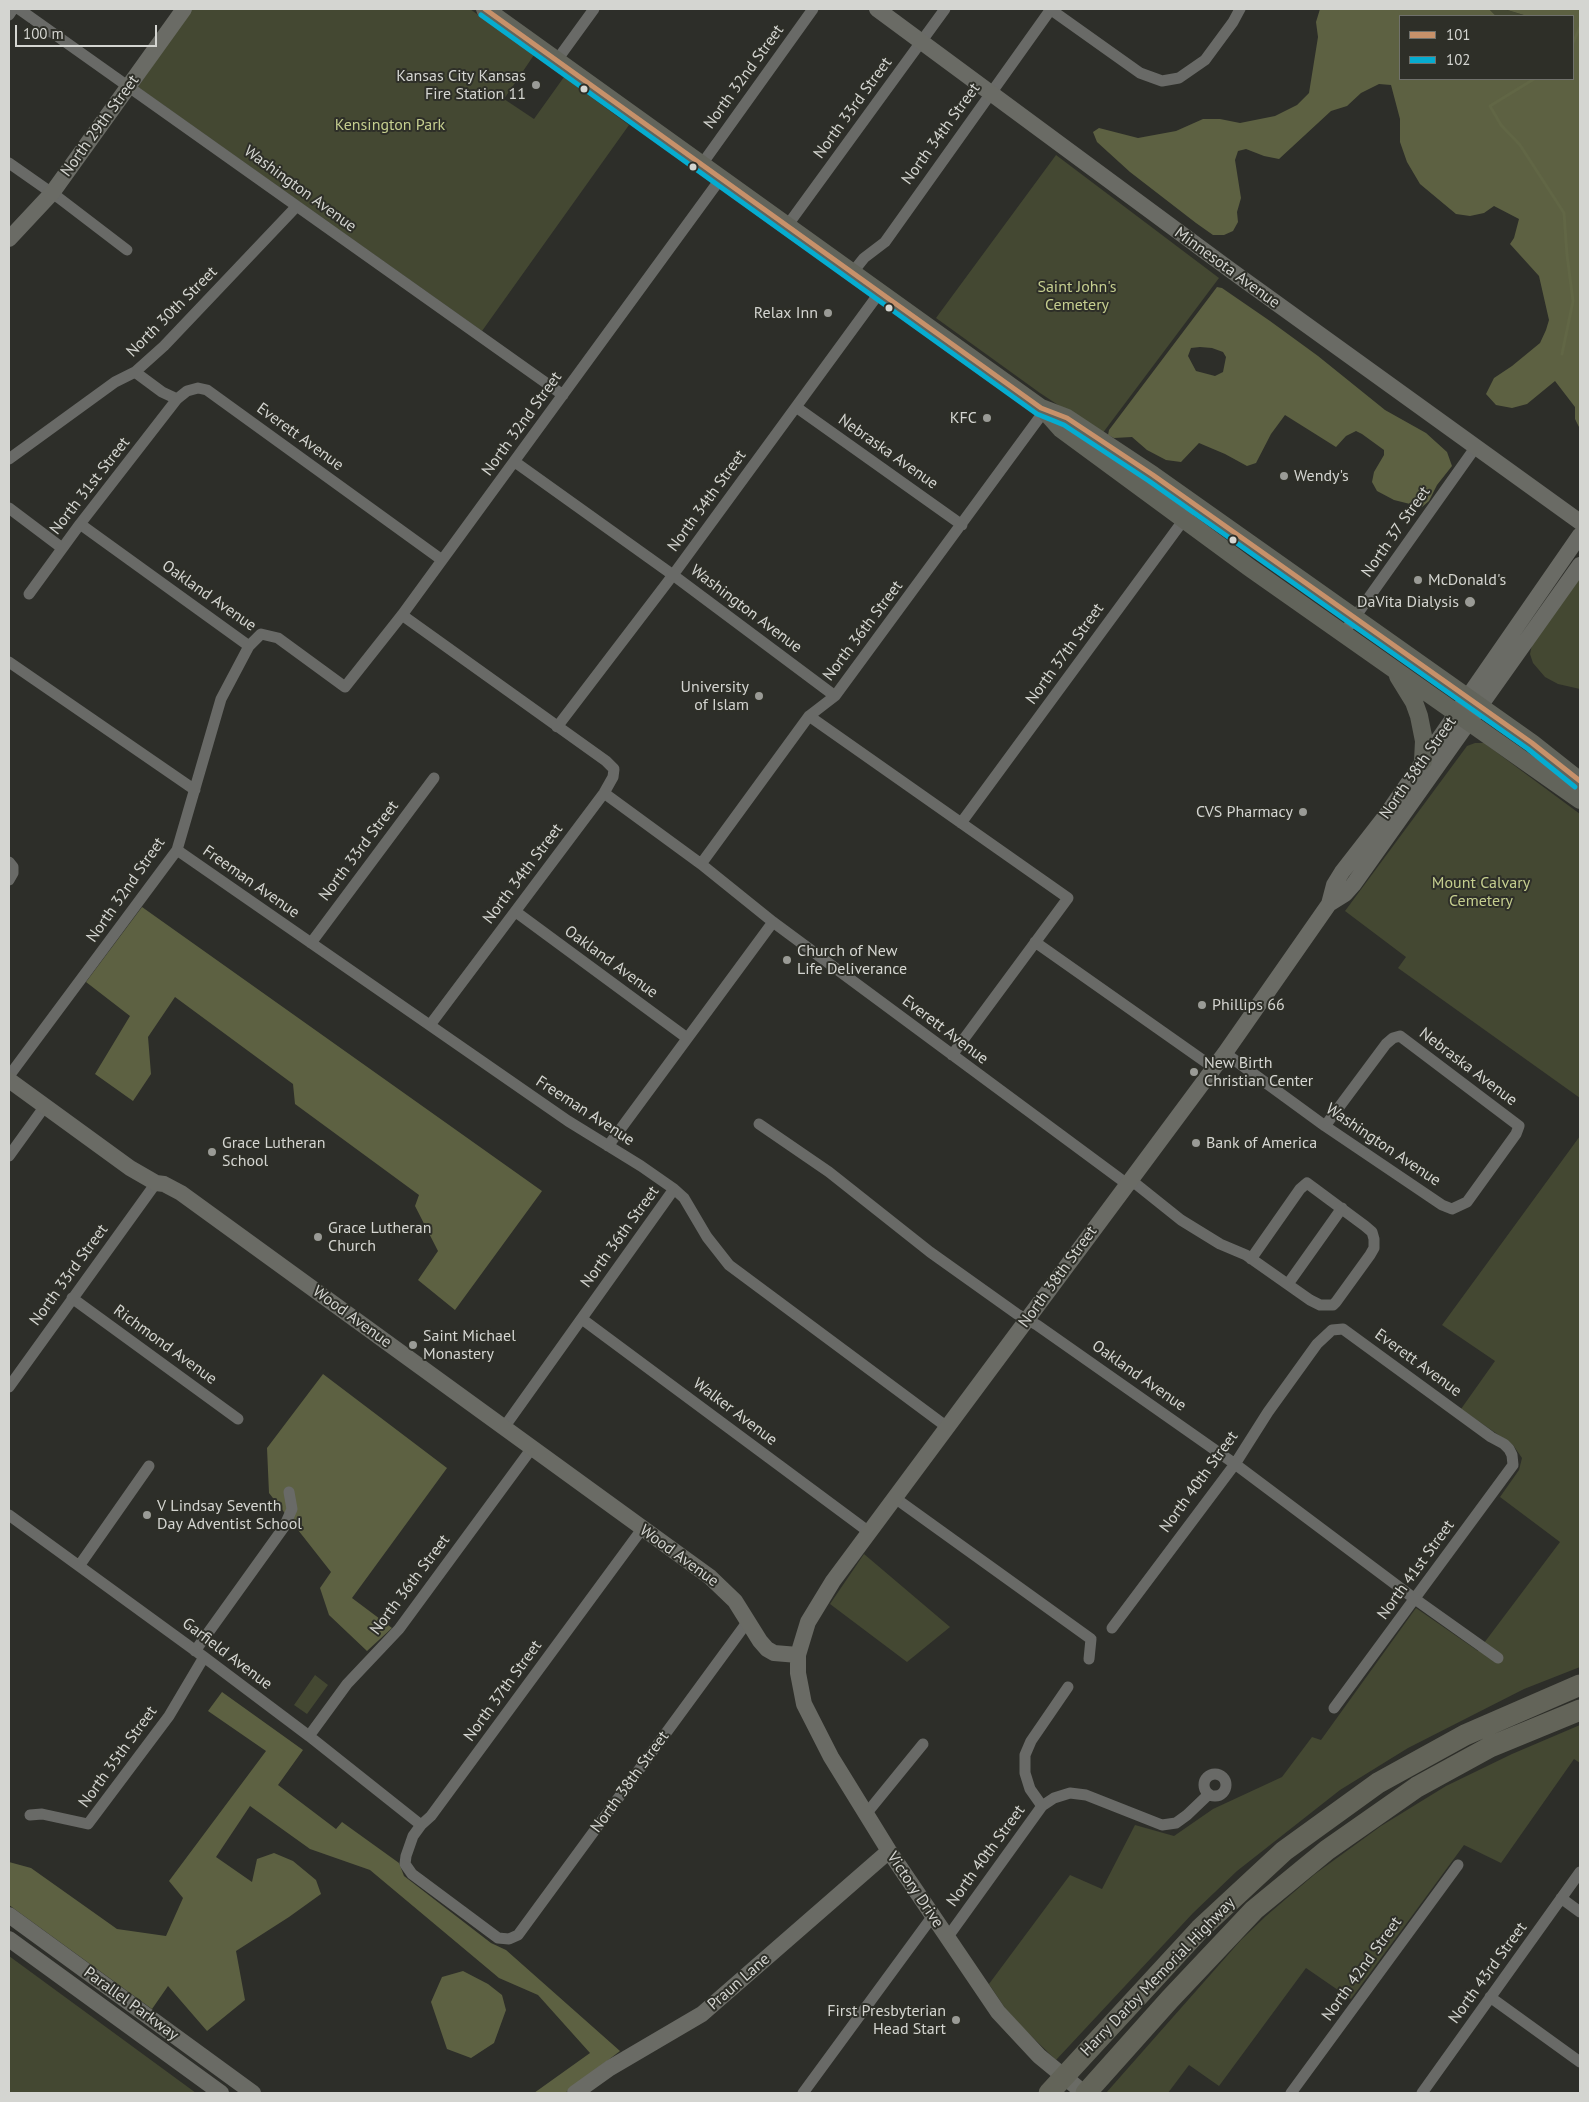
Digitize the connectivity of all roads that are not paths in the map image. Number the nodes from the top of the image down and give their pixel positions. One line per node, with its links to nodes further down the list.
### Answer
1 (13, 9): 11 (street)
2 (19, 9): 14 (street, Washington Avenue)
3 (184, 9): 14 (main road, North 29th Street)
4 (485, 9): 13 (main road)
5 (594, 9): 13 (street)
6 (813, 9): 17 (street, North 32nd Street)
7 (876, 9): 12 (main road, Minnesota Avenue)
8 (945, 9): 12 (street, North 33rd Street)
9 (1051, 9): 10 (street); 15 (street, North 34th Street)
10 (1240, 9)
11 (9, 15)
12 (921, 41): 15 (main road, Minnesota Avenue); 21 (street, North 33rd Street)
13 (557, 60): 17 (main road)
14 (127, 87): 19 (main road, North 29th Street); 20 (street, Washington Avenue)
15 (990, 93): 24 (street, North 34th Street); 31 (main road, Minnesota Avenue)
16 (9, 162): 19 (street)
17 (702, 164): 18 (main road)
18 (721, 178): 21 (main road); 27 (street, North 32nd Street)
19 (52, 193): 22 (main road, North 29th Street); 23 (street)
20 (296, 206): 26 (street, North 30th Street); 27 (street, Washington Avenue)
21 (787, 226): 24 (main road)
22 (9, 239)
23 (128, 250)
24 (852, 273): 25 (main road)
25 (880, 292): 29 (street, North 34th Street); 30 (main road)
26 (135, 372): 28 (street); 32 (street, North 30th Street)
27 (563, 395): 33 (street, North 32nd Street)
28 (177, 399): 38 (street, North 31st Street); 42 (street, Everett Avenue)
29 (796, 407): 39 (street, Nebraska Avenue); 44 (street, North 34th Street)
30 (1045, 410): 34 (main road); 36 (main road); 39 (street, North 36th Street)
31 (1475, 448): 37 (main road, Minnesota Avenue); 47 (street, North 37 Street)
32 (9, 459)
33 (515, 462): 42 (street, North 32nd Street); 44 (street, Washington Avenue)
34 (1195, 504): 36 (street, North 37th Street); 47 (main road)
35 (9, 508): 41 (street)
36 (1184, 520): 48 (main road); 64 (street, North 37th Street)
37 (1580, 522)
38 (80, 524): 41 (street, North 31st Street); 49 (street, Oakland Avenue)
39 (962, 524): 53 (street, North 36th Street)
40 (1580, 535): 54 (main road, North 38th Street)
41 (62, 548): 45 (street, North 31st Street)
42 (442, 560): 46 (street, North 32nd Street)
43 (1580, 565): 54 (main road, North 38th Street)
44 (673, 575): 53 (street, Washington Avenue); 57 (street, North 34th Street)
45 (29, 594)
46 (402, 615): 52 (street, North 32nd Street); 57 (street)
47 (1354, 619): 48 (street, North 37 Street); 54 (main road)
48 (1343, 634): 51 (main road)
49 (249, 646): 52 (street, Oakland Avenue); 61 (street, North 32nd Street)
50 (9, 662): 61 (street)
51 (1393, 669): 56 (main road); 58 (main road)
52 (345, 687)
53 (835, 696): 55 (street, North 36th Street)
54 (1473, 702): 56 (main road, North 38th Street); 60 (main road)
55 (809, 716): 64 (street); 67 (street, North 36th Street)
56 (1463, 717): 58 (main road, North 38th Street); 63 (main road); 69 (main road, North 38th Street)
57 (557, 727): 62 (street, North 34th Street)
58 (1423, 761): 69 (main road, North 38th Street)
59 (434, 778): 73 (street, North 33rd Street)
60 (1580, 782)
61 (195, 790): 65 (street, North 32nd Street)
62 (604, 793): 67 (street, Everett Avenue); 70 (street, North 34th Street)
63 (1580, 800)
64 (961, 823): 72 (street)
65 (177, 850): 73 (street, Freeman Avenue); 79 (street, North 32nd Street)
66 (11, 864): 68 (street)
67 (701, 864): 71 (street, Everett Avenue)
68 (9, 880)
69 (1330, 904): 76 (main road, North 38th Street)
70 (516, 912): 74 (street, North 34th Street); 75 (street, Oakland Avenue)
71 (773, 922): 75 (street); 77 (street, Everett Avenue)
72 (1035, 942): 77 (street); 78 (street)
73 (310, 943): 74 (street, Freeman Avenue)
74 (430, 1025): 84 (street, Freeman Avenue)
75 (687, 1038): 84 (street)
76 (1225, 1053): 78 (main road, North 38th Street); 83 (street, Washington Avenue)
77 (952, 1055): 87 (street, Everett Avenue)
78 (1214, 1068): 87 (main road, North 38th Street)
79 (9, 1076)
80 (9, 1080): 81 (main road, Wood Avenue)
81 (46, 1106): 85 (street); 86 (main road, Wood Avenue)
82 (760, 1124): 95 (street, Oakland Avenue)
83 (1325, 1126): 90 (street, Washington Avenue); 90 (street, Nebraska Avenue)
84 (608, 1146): 88 (street, Freeman Avenue)
85 (9, 1156)
86 (156, 1183): 93 (street, North 33rd Street); 99 (main road, Wood Avenue)
87 (1126, 1184): 91 (street, Everett Avenue); 95 (main road, North 38th Street)
88 (674, 1189): 94 (street, North 36th Street); 100 (street, Freeman Avenue)
89 (1342, 1208): 91 (street, Everett Avenue); 92 (street); 92 (street, Everett Avenue)
90 (1452, 1209)
91 (1251, 1258): 92 (street, Everett Avenue)
92 (1288, 1284)
93 (72, 1298): 97 (street, North 33rd Street); 98 (street, Richmond Avenue)
94 (582, 1319): 99 (street, North 36th Street); 109 (street, Walker Avenue)
95 (1027, 1320): 100 (main road, North 38th Street); 103 (street, Oakland Avenue)
96 (1310, 1354): 102 (street, Everett Avenue); 103 (street, North 40th Street)
97 (9, 1387)
98 (238, 1419)
99 (504, 1426): 101 (main road, Wood Avenue)
100 (948, 1427): 106 (main road, North 38th Street)
101 (532, 1448): 108 (main road, Wood Avenue); 122 (street, North 36th Street)
102 (1509, 1448): 111 (street, North 41st Street)
103 (1235, 1464): 111 (street, Oakland Avenue); 113 (street, North 40th Street)
104 (149, 1466): 110 (street)
105 (289, 1492): 114 (street)
106 (895, 1498): 109 (main road, North 38th Street); 117 (street)
107 (9, 1515): 110 (street, Garfield Avenue)
108 (642, 1529): 112 (main road, Wood Avenue); 128 (street, North 37th Street)
109 (869, 1532): 115 (main road, North 38th Street)
110 (79, 1566): 114 (street, Garfield Avenue)
111 (1415, 1599): 116 (street, Oakland Avenue); 120 (street, North 41st Street)
112 (748, 1621): 115 (main road, Wood Avenue); 132 (street, North 38th Street)
113 (1112, 1628)
114 (200, 1654): 122 (street, Garfield Avenue); 127 (street, North 35th Street)
115 (798, 1655): 126 (main road, Victory Drive)
116 (1498, 1658)
117 (1089, 1659)
118 (1580, 1686): 141 (highway, Harry Darby Memorial Highway)
119 (1068, 1687): 125 (street, North 40th Street)
120 (1334, 1708)
121 (1580, 1710): 147 (highway, Harry Darby Memorial Highway)
122 (309, 1736): 128 (street, Garfield Avenue)
123 (923, 1744): 126 (street)
124 (1209, 1794): 125 (street)
125 (1042, 1806): 137 (street, North 40th Street)
126 (866, 1814): 129 (main road, Victory Drive)
127 (30, 1815)
128 (421, 1825): 132 (street, North 37th Street)
129 (889, 1851): 136 (main road, Victory Drive); 145 (main road, Praun Lane)
130 (1458, 1865): 148 (street, North 42nd Street)
131 (1580, 1872): 133 (street, North 43rd Street)
132 (412, 1874)
133 (1561, 1898): 134 (street); 139 (street, North 43rd Street)
134 (1580, 1912)
135 (9, 1915): 144 (main road, Parallel Parkway)
136 (932, 1917): 137 (main road, Victory Drive); 146 (street, North 40th Street)
137 (947, 1938): 147 (main road, Victory Drive)
138 (9, 1939): 143 (main road, Parallel Parkway)
139 (1490, 1997): 140 (street); 142 (street, North 43rd Street)
140 (1580, 2062)
141 (1052, 2090)
142 (1426, 2092)
143 (221, 2093)
144 (253, 2093)
145 (575, 2093)
146 (803, 2093)
147 (1085, 2093)
148 (1291, 2093)

